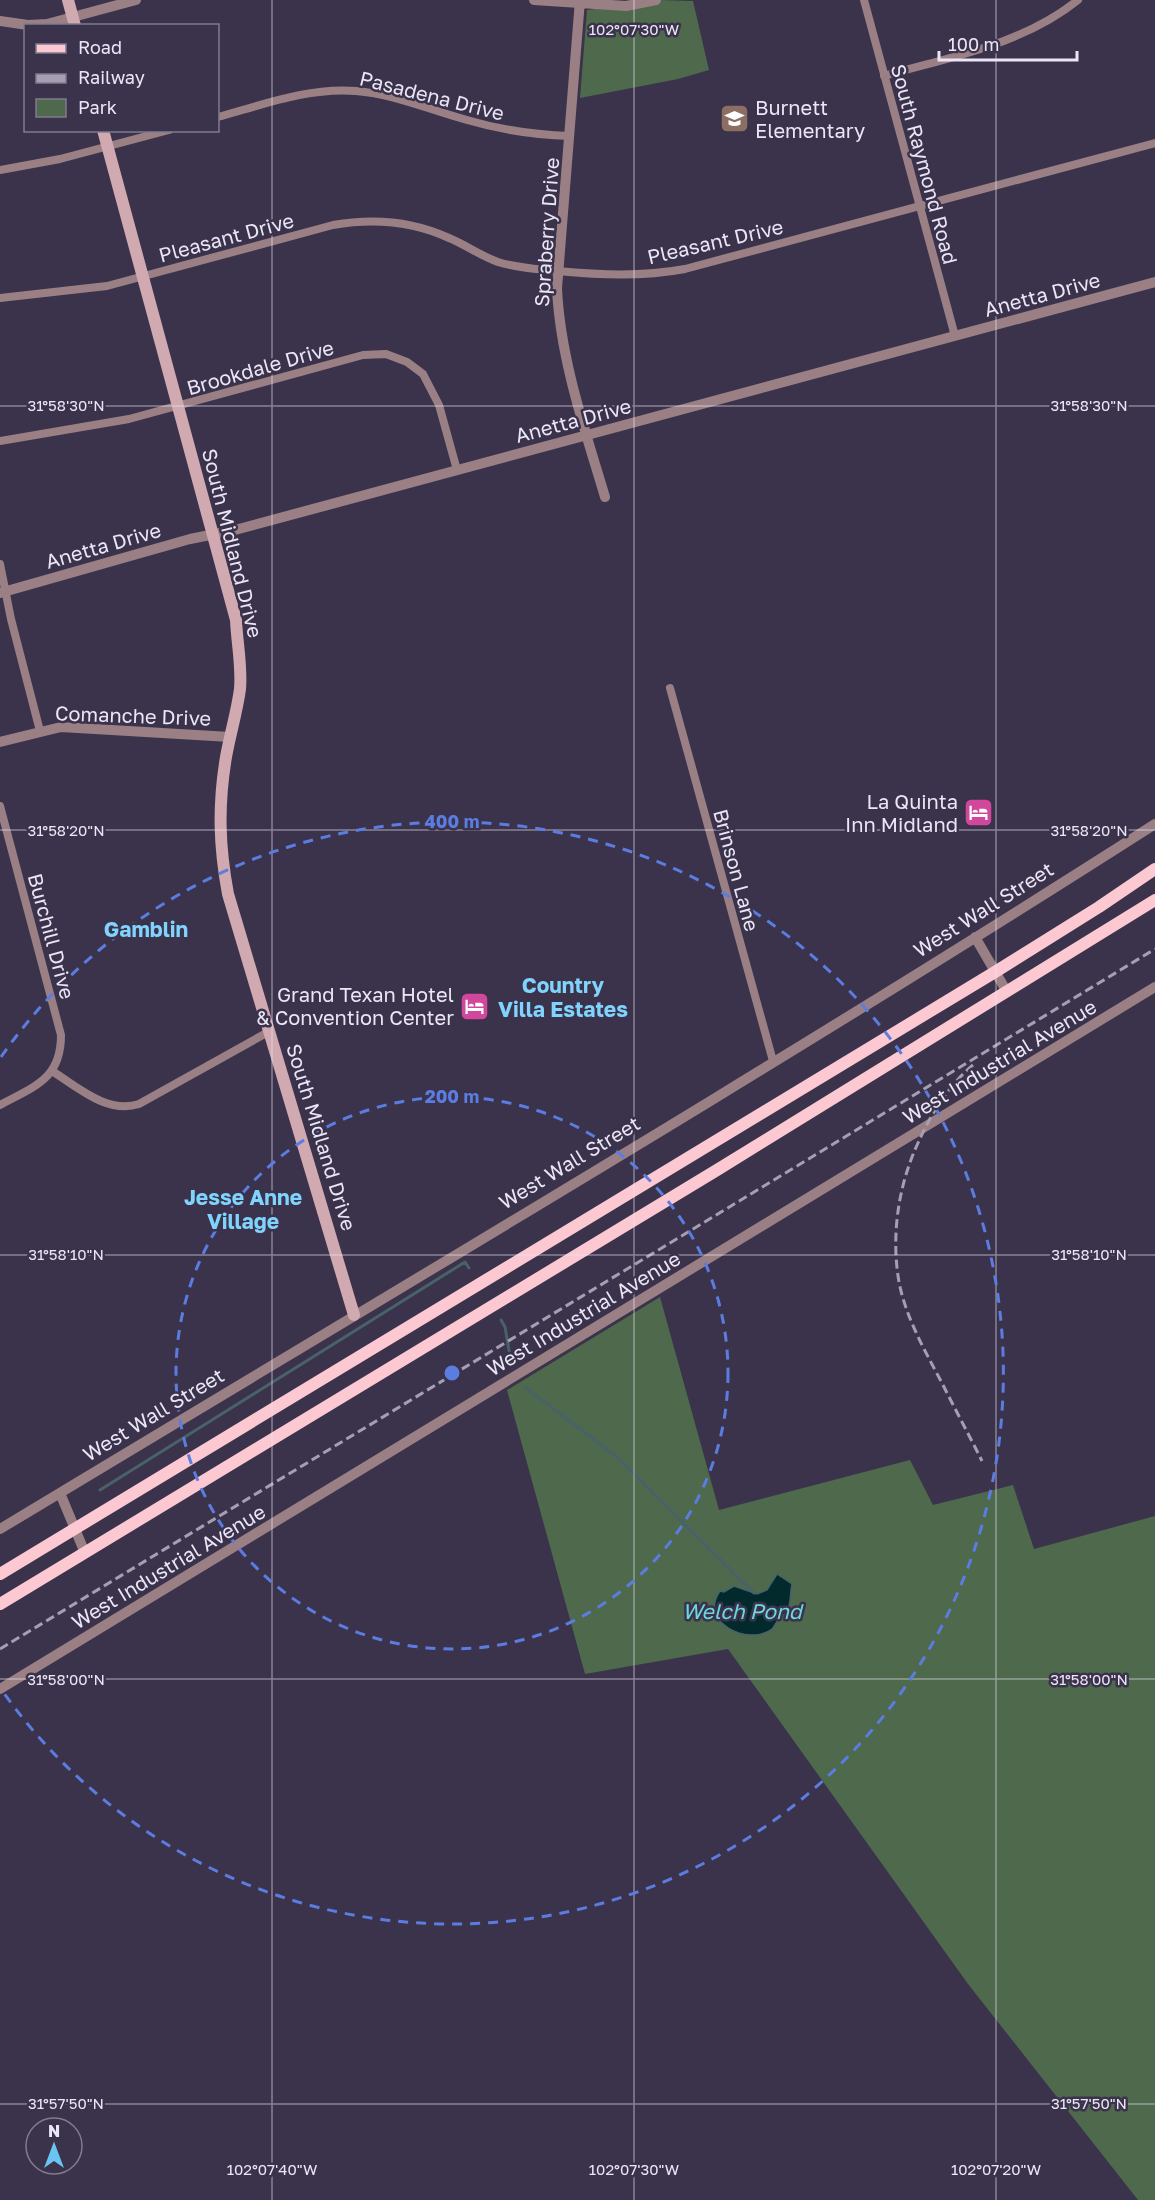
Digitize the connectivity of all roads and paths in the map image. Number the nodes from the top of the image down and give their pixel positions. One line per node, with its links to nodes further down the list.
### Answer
1 (68, 0): 9 (main road)
2 (136, 0): 9 (street)
3 (534, 0): 7 (street)
4 (656, 0): 7 (street)
5 (864, 0): 12 (street, South Raymond Road)
6 (1078, 0): 12 (street)
7 (580, 2): 16 (street, Spraberry Drive)
8 (0, 21): 10 (street)
9 (73, 21): 11 (street)
10 (32, 24)
11 (50, 24)
12 (884, 76): 20 (street, South Raymond Road)
13 (219, 117): 16 (street, Pasadena Drive)
14 (103, 132): 18 (main road, South Midland Drive)
15 (163, 132): 18 (street)
16 (570, 136): 21 (street, Spraberry Drive)
17 (1155, 142): 20 (street, Pleasant Drive)
18 (107, 147): 19 (street); 22 (main road, South Midland Drive)
19 (0, 170)
20 (920, 206): 21 (street, Pleasant Drive); 25 (street, South Raymond Road)
21 (559, 271): 22 (street, Pleasant Drive); 27 (street, Spraberry Drive)
22 (143, 277): 24 (street, Pleasant Drive); 26 (main road, South Midland Drive)
23 (1155, 282): 25 (street, Anetta Drive)
24 (0, 298)
25 (955, 336): 27 (street, Anetta Drive)
26 (179, 406): 28 (street, Brookdale Drive); 29 (street, Brookdale Drive); 31 (main road, South Midland Drive)
27 (587, 436): 29 (street, Anetta Drive); 30 (street, Spraberry Drive)
28 (0, 441)
29 (457, 470): 31 (street, Anetta Drive)
30 (605, 497)
31 (213, 534): 33 (street, Anetta Drive); 36 (main road, South Midland Drive)
32 (0, 564): 33 (street)
33 (2, 592): 35 (street)
34 (670, 688): 47 (street, Brinson Lane)
35 (40, 731): 36 (street, Comanche Drive); 37 (street, Comanche Drive)
36 (230, 737): 46 (main road, South Midland Drive)
37 (0, 742)
38 (0, 806): 48 (street, Burchill Drive)
39 (1155, 824): 42 (street, West Wall Street)
40 (1155, 869): 43 (main road)
41 (1155, 900): 45 (main road)
42 (975, 937): 43 (street); 47 (street, West Wall Street)
43 (995, 972): 45 (street); 53 (main road)
44 (1155, 987): 57 (street, West Industrial Avenue)
45 (1007, 992): 54 (main road)
46 (270, 1031): 48 (street); 50 (main road, South Midland Drive)
47 (773, 1062): 50 (street, West Wall Street)
48 (52, 1071): 49 (street)
49 (0, 1105)
50 (354, 1315): 51 (street, West Wall Street)
51 (60, 1493): 52 (street, West Wall Street); 53 (street)
52 (0, 1529)
53 (75, 1529): 54 (street); 55 (main road)
54 (84, 1553): 56 (main road)
55 (0, 1574)
56 (0, 1604)
57 (0, 1689)

